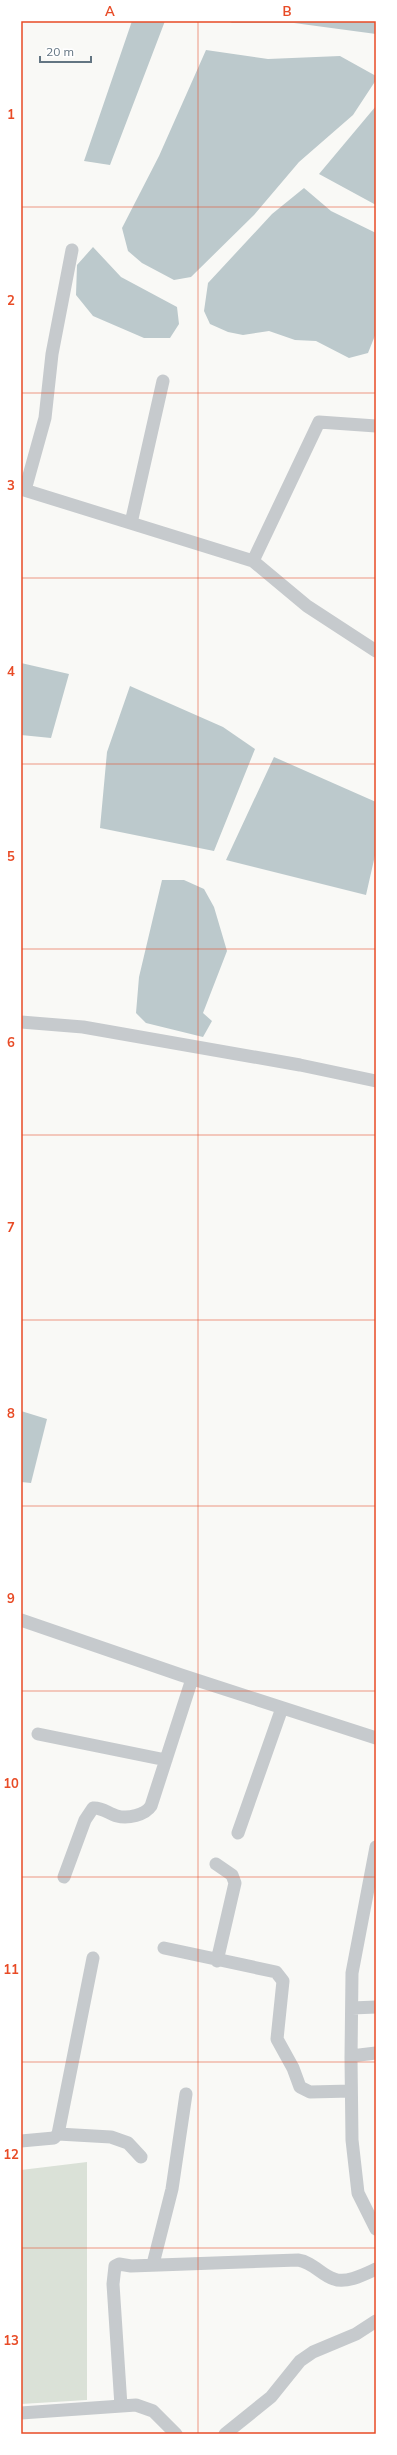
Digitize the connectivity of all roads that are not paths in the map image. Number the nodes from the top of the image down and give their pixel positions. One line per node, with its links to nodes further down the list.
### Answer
1 (72, 250): 4 (street)
2 (163, 381): 5 (street)
3 (376, 426): 6 (street)
4 (23, 490): 5 (street)
5 (131, 523): 6 (street)
6 (252, 561): 7 (street)
7 (376, 651)
8 (21, 1022): 9 (street)
9 (376, 1081)
10 (21, 1620): 11 (street)
11 (192, 1679): 12 (street); 15 (street)
12 (282, 1708): 14 (street); 16 (street)
13 (38, 1734): 15 (street)
14 (376, 1738)
15 (166, 1760): 20 (street)
16 (238, 1833)
17 (376, 1847): 19 (street)
18 (216, 1864): 23 (street)
19 (373, 1874): 25 (street)
20 (64, 1877)
21 (164, 1948): 23 (street)
22 (93, 1958): 30 (street)
23 (217, 1961): 28 (street)
24 (376, 2007): 25 (street)
25 (352, 2008): 27 (street)
26 (376, 2053): 27 (street)
27 (351, 2056): 28 (street)
28 (351, 2091): 33 (street)
29 (186, 2094): 34 (street)
30 (58, 2134): 31 (street); 32 (street)
31 (21, 2140)
32 (141, 2157)
33 (376, 2229)
34 (153, 2264): 35 (street); 37 (street)
35 (376, 2269)
36 (376, 2321): 40 (street)
37 (122, 2406): 38 (street); 39 (street)
38 (21, 2413)
39 (176, 2434)
40 (225, 2434)

